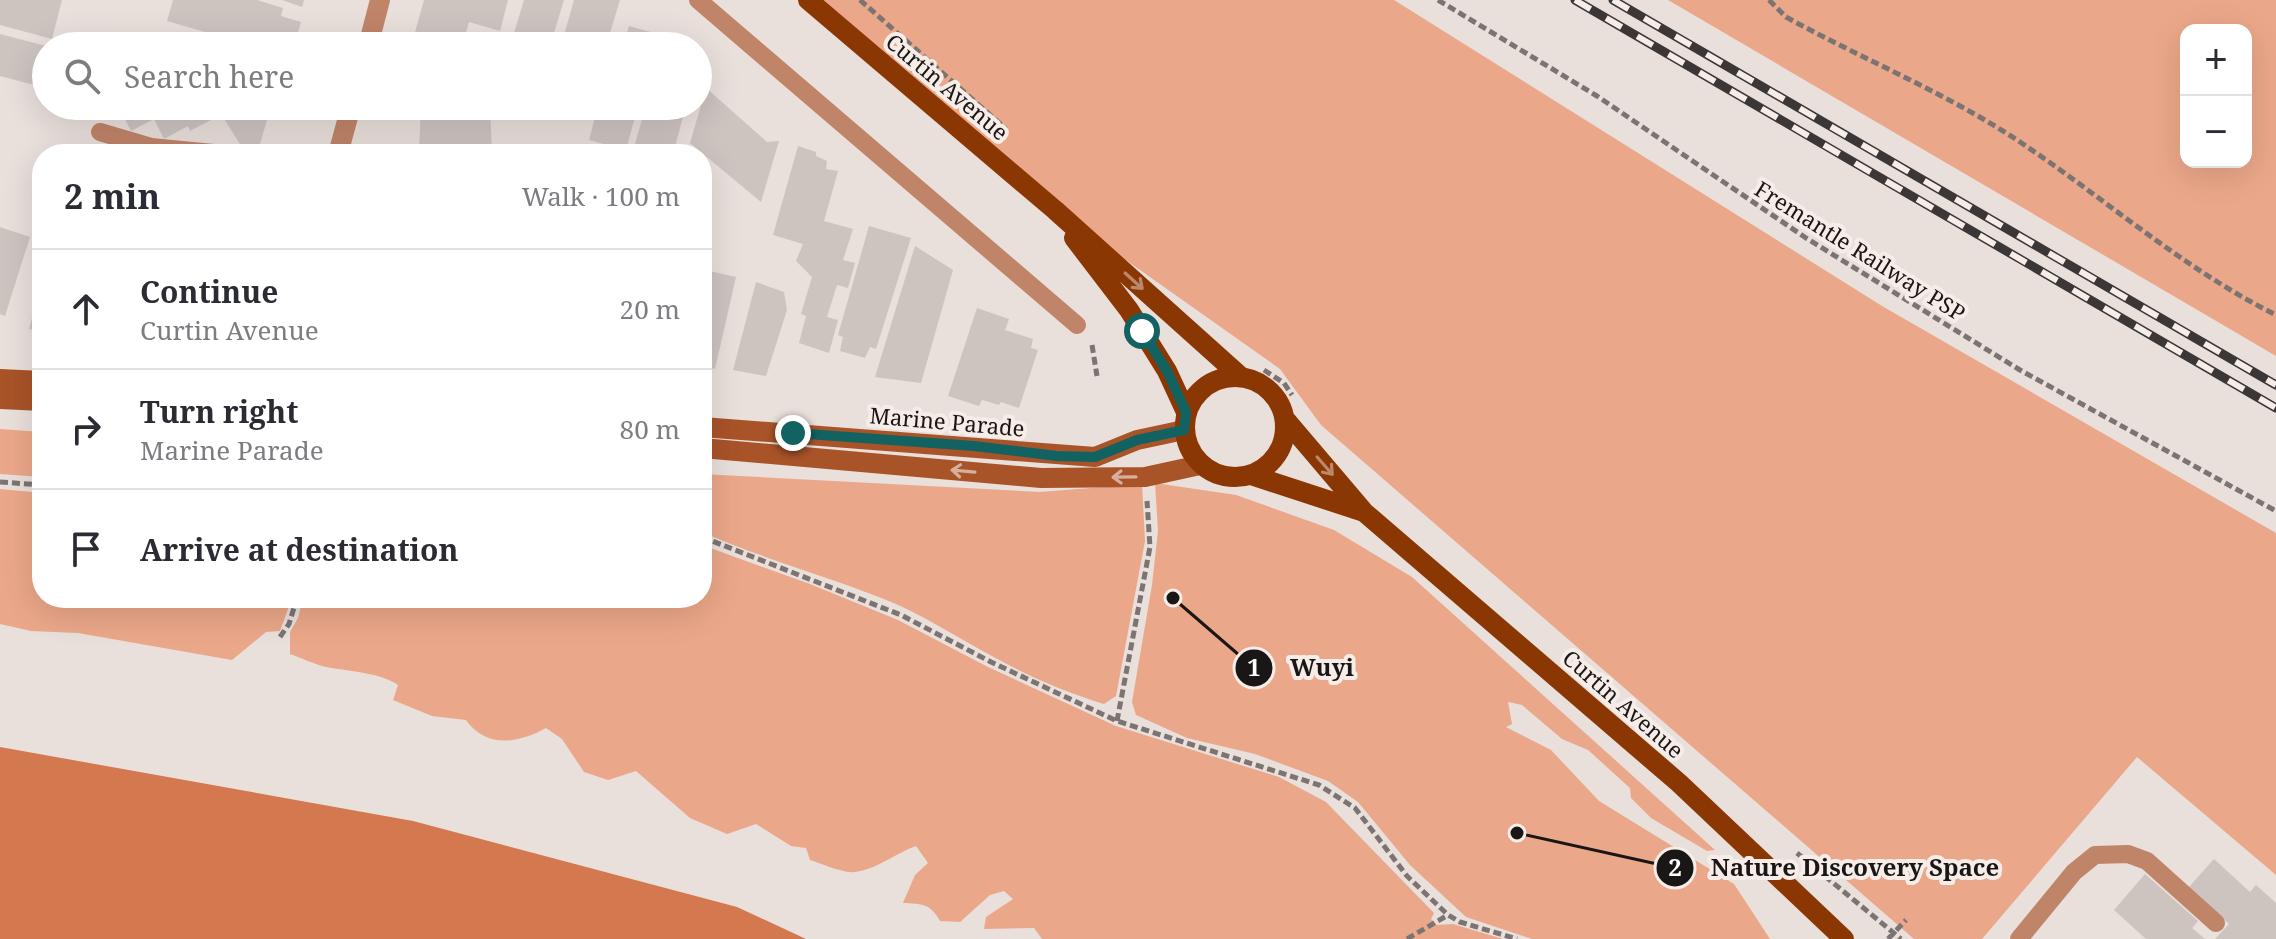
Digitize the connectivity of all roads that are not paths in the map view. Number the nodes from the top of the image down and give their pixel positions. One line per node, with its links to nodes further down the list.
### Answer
1 (380, 0): 4 (street)
2 (698, 0): 10 (lane)
3 (808, 0): 9 (main road, Curtin Avenue)
4 (372, 32)
5 (347, 120): 8 (street)
6 (100, 132): 7 (lane)
7 (141, 144)
8 (341, 144)
9 (1055, 210): 11 (main road, Curtin Avenue, one-way to 11); 17 (main road, Curtin Avenue)
10 (1077, 325)
11 (1240, 376): 16 (main road); 17 (main road)
12 (0, 379): 13 (main road)
13 (32, 381)
14 (0, 399): 15 (main road)
15 (32, 401)
16 (1285, 419): 21 (main road); 22 (main road, Curtin Avenue, one-way to 22)
17 (1185, 421): 18 (main road, Marine Parade); 20 (main road)
18 (712, 428)
19 (712, 449): 20 (main road, one-way to 19)
20 (1200, 465): 21 (main road)
21 (1251, 475): 22 (main road, Curtin Avenue)
22 (1364, 512): 24 (main road, Curtin Avenue)
23 (2216, 923): 25 (lane)
24 (1844, 939)
25 (2019, 939)

